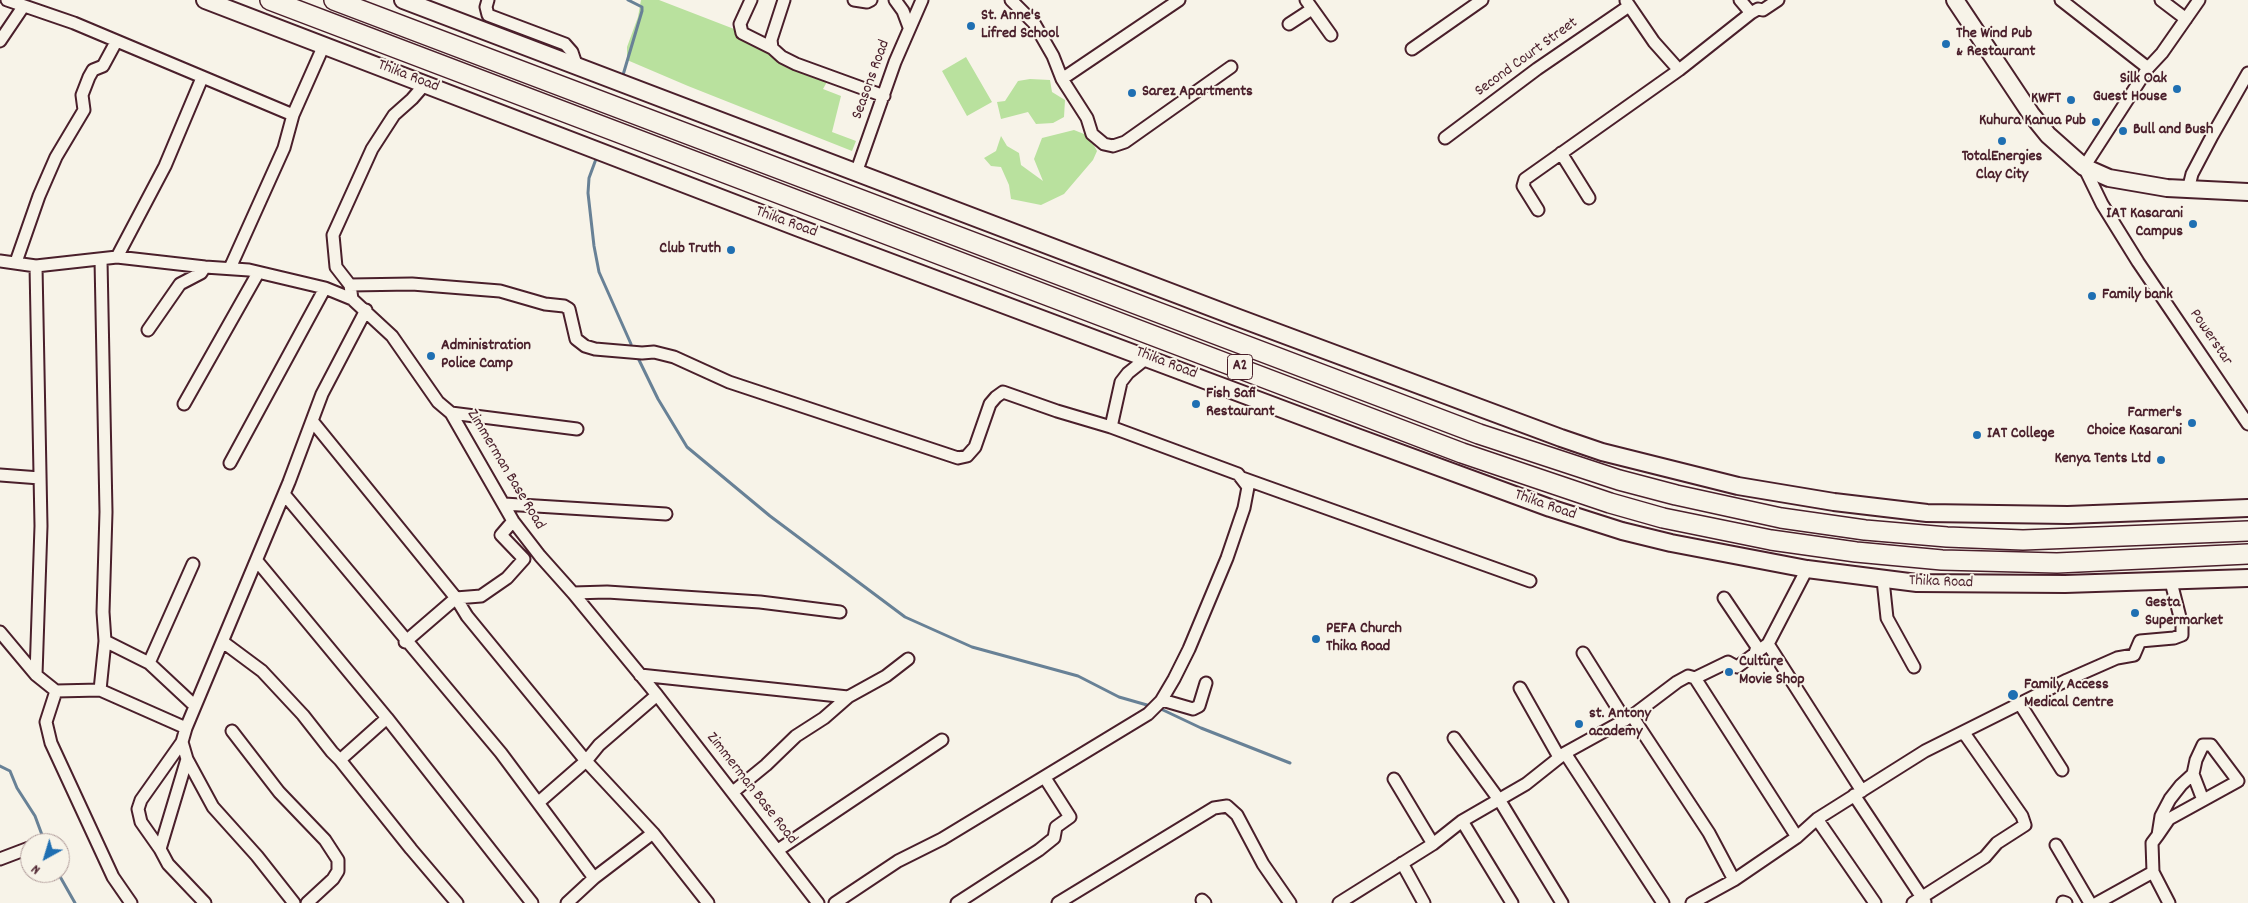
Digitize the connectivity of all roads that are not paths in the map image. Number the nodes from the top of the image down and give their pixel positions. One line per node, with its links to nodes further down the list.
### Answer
1 (7, 0): 24 (street)
2 (205, 0): 32 (main road, Thika Road)
3 (270, 0): 83 (highway, Thika Road / A2)
4 (334, 0): 82 (highway, A2)
5 (403, 0): 35 (main road)
6 (488, 0): 35 (street)
7 (751, 0): 33 (street)
8 (784, 0): 33 (street)
9 (854, 0): 10 (street)
10 (872, 0)
11 (895, 0): 28 (street)
12 (922, 0): 28 (street, Seasons Road)
13 (1011, 0): 41 (street)
14 (1178, 0): 41 (street)
15 (1482, 0): 34 (street)
16 (1740, 0): 25 (street)
17 (1778, 0): 25 (street)
18 (1956, 0): 47 (main road)
19 (2061, 0): 37 (street)
20 (2161, 0): 26 (street)
21 (2199, 0): 26 (street)
22 (1627, 3): 38 (street); 45 (street, Second Court Street)
23 (1309, 4): 27 (street); 29 (street)
24 (23, 7): 30 (street); 31 (street)
25 (1751, 13): 38 (street)
26 (2186, 19): 37 (street)
27 (1289, 24)
28 (909, 27): 43 (street, Seasons Road)
29 (1331, 34)
30 (0, 41)
31 (116, 42): 40 (street); 56 (street)
32 (324, 45): 42 (main road, Thika Road); 44 (street)
33 (772, 48): 43 (street)
34 (1412, 49)
35 (576, 64): 48 (main road)
36 (1231, 67): 41 (street)
37 (2148, 68): 47 (street)
38 (1679, 70): 46 (street)
39 (2248, 73): 49 (street)
40 (202, 78): 44 (street); 53 (street)
41 (1062, 79)
42 (424, 84): 61 (street); 66 (main road, Thika Road)
43 (884, 96): 48 (street, Seasons Road)
44 (294, 115): 59 (street)
45 (1445, 138)
46 (1561, 153): 51 (street); 52 (street)
47 (2084, 167): 49 (main road); 70 (street, Powerstar)
48 (856, 173): 79 (main road)
49 (2188, 190): 50 (main road)
50 (2248, 192)
51 (1589, 198)
52 (1538, 210)
53 (118, 256): 54 (street); 58 (street, Zimmerman Base Road)
54 (101, 260): 57 (street); 96 (street)
55 (0, 261): 56 (street)
56 (16, 262): 57 (street)
57 (36, 266): 75 (street)
58 (205, 267): 59 (street, Zimmerman Base Road); 65 (street)
59 (230, 268): 60 (street, Zimmerman Base Road)
60 (258, 273): 62 (street, Zimmerman Base Road); 67 (street)
61 (350, 285): 63 (street); 71 (street)
62 (325, 288): 63 (street, Zimmerman Base Road); 73 (street)
63 (352, 299): 64 (street, Zimmerman Base Road)
64 (366, 310): 68 (street, Zimmerman Base Road); 69 (street)
65 (148, 330)
66 (1148, 357): 71 (street); 86 (main road, Thika Road)
67 (184, 404)
68 (451, 413): 72 (street); 78 (street, Zimmerman Base Road)
69 (313, 422): 77 (street); 92 (street)
70 (2248, 424)
71 (1111, 427): 76 (street)
72 (577, 429)
73 (230, 463)
74 (0, 476): 75 (street)
75 (40, 478): 105 (street)
76 (1242, 478): 89 (street); 114 (street)
77 (284, 494): 84 (street); 98 (street)
78 (504, 504): 80 (street); 81 (street, Zimmerman Base Road)
79 (2248, 508)
80 (666, 514)
81 (513, 521): 91 (street, Zimmerman Base Road); 92 (street)
82 (2248, 531)
83 (2248, 554)
84 (257, 561): 97 (street); 117 (street)
85 (193, 564): 103 (street)
86 (1807, 569): 88 (main road, Thika Road); 99 (street)
87 (2248, 578): 90 (main road, Thika Road)
88 (1883, 580): 90 (main road, Thika Road); 104 (street)
89 (1530, 581)
90 (2171, 582): 115 (street)
91 (573, 593): 94 (street); 106 (street, Zimmerman Base Road)
92 (456, 598): 98 (street); 128 (street)
93 (1724, 598): 100 (street)
94 (840, 612)
95 (0, 632): 105 (street)
96 (105, 640): 103 (street); 110 (street)
97 (223, 642): 116 (street); 127 (street)
98 (405, 642): 137 (street)
99 (1768, 644): 100 (street); 134 (street)
100 (1755, 652): 107 (street)
101 (1583, 653): 118 (street)
102 (908, 659): 113 (street)
103 (149, 663): 116 (street)
104 (1914, 667)
105 (36, 675): 111 (street)
106 (640, 675): 112 (street, Zimmerman Base Road); 113 (street)
107 (1695, 678): 118 (street); 142 (street)
108 (1206, 683): 114 (street)
109 (1520, 688): 125 (street)
110 (100, 690): 111 (street); 119 (street)
111 (56, 691): 155 (street)
112 (658, 695): 128 (street); 133 (street, Zimmerman Base Road)
113 (848, 697): 133 (street)
114 (1162, 700): 131 (street)
115 (2020, 704): 121 (street); 129 (street)
116 (195, 706): 119 (street)
117 (387, 718): 127 (street); 160 (street)
118 (1629, 718): 125 (street); 152 (street)
119 (186, 728): 124 (street)
120 (232, 731): 158 (street)
121 (1964, 732): 134 (street); 153 (street)
122 (1454, 738): 135 (street)
123 (942, 740): 146 (street)
124 (182, 742): 126 (street); 145 (street)
125 (1562, 755): 135 (street); 171 (street)
126 (187, 759): 145 (street); 157 (street)
127 (340, 760): 159 (street)
128 (586, 761): 137 (street); 140 (street)
129 (2062, 770)
130 (2193, 774): 136 (street); 136 (street); 141 (street)
131 (1045, 778): 163 (street); 164 (street)
132 (1394, 780): 143 (street)
133 (733, 792): 146 (street, Zimmerman Base Road)
134 (1858, 793): 138 (street); 153 (street)
135 (1500, 800): 139 (street); 170 (street)
136 (2203, 800): 141 (street)
137 (539, 802): 151 (street)
138 (1817, 819): 142 (street); 173 (street)
139 (1462, 821): 143 (street); 169 (street)
140 (654, 833): 151 (street); 154 (street)
141 (2158, 835): 150 (street)
142 (1797, 837): 152 (street)
143 (1433, 844): 149 (street)
144 (2056, 845): 174 (street)
145 (160, 849): 156 (street)
146 (778, 850): 162 (street, Zimmerman Base Road)
147 (20, 851): 148 (street)
148 (0, 859)
149 (1402, 863): 167 (street); 168 (street)
150 (2153, 872): 175 (street); 176 (street)
151 (594, 878): 161 (street)
152 (1734, 880): 172 (street)
153 (1920, 901)
154 (706, 902)
155 (131, 903)
156 (205, 903)
157 (294, 903)
158 (307, 903)
159 (457, 903)
160 (532, 903)
161 (567, 903)
162 (818, 903)
163 (835, 903)
164 (957, 903)
165 (1058, 903): 166 (street)
166 (1290, 903)
167 (1339, 903)
168 (1424, 903)
169 (1512, 903)
170 (1562, 903)
171 (1663, 903)
172 (1692, 903)
173 (1875, 903)
174 (2090, 903)
175 (2097, 903)
176 (2169, 903)

